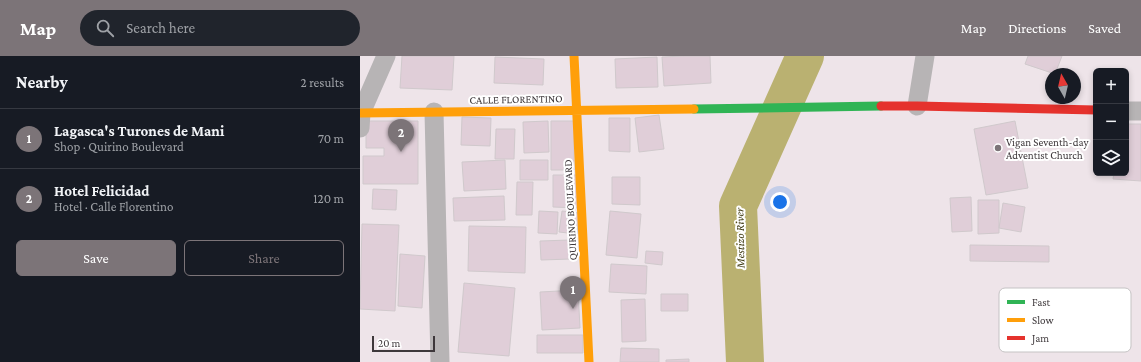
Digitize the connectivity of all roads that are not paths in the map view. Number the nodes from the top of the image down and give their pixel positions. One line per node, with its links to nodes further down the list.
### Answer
1 (386, 56): 10 (street)
2 (574, 56): 5 (street, QUIRINO BOULEVARD)
3 (925, 56): 4 (street)
4 (917, 106): 5 (street, CALLE FLORENTINO); 6 (street, CALLE FLORENTINO)
5 (577, 109): 9 (street, CALLE FLORENTINO); 12 (street, QUIRINO BOULEVARD)
6 (1093, 110)
7 (1129, 111): 8 (street)
8 (1141, 111)
9 (434, 112): 10 (street, CALLE FLORENTINO); 11 (street)
10 (360, 118)
11 (440, 362)
12 (589, 362)

